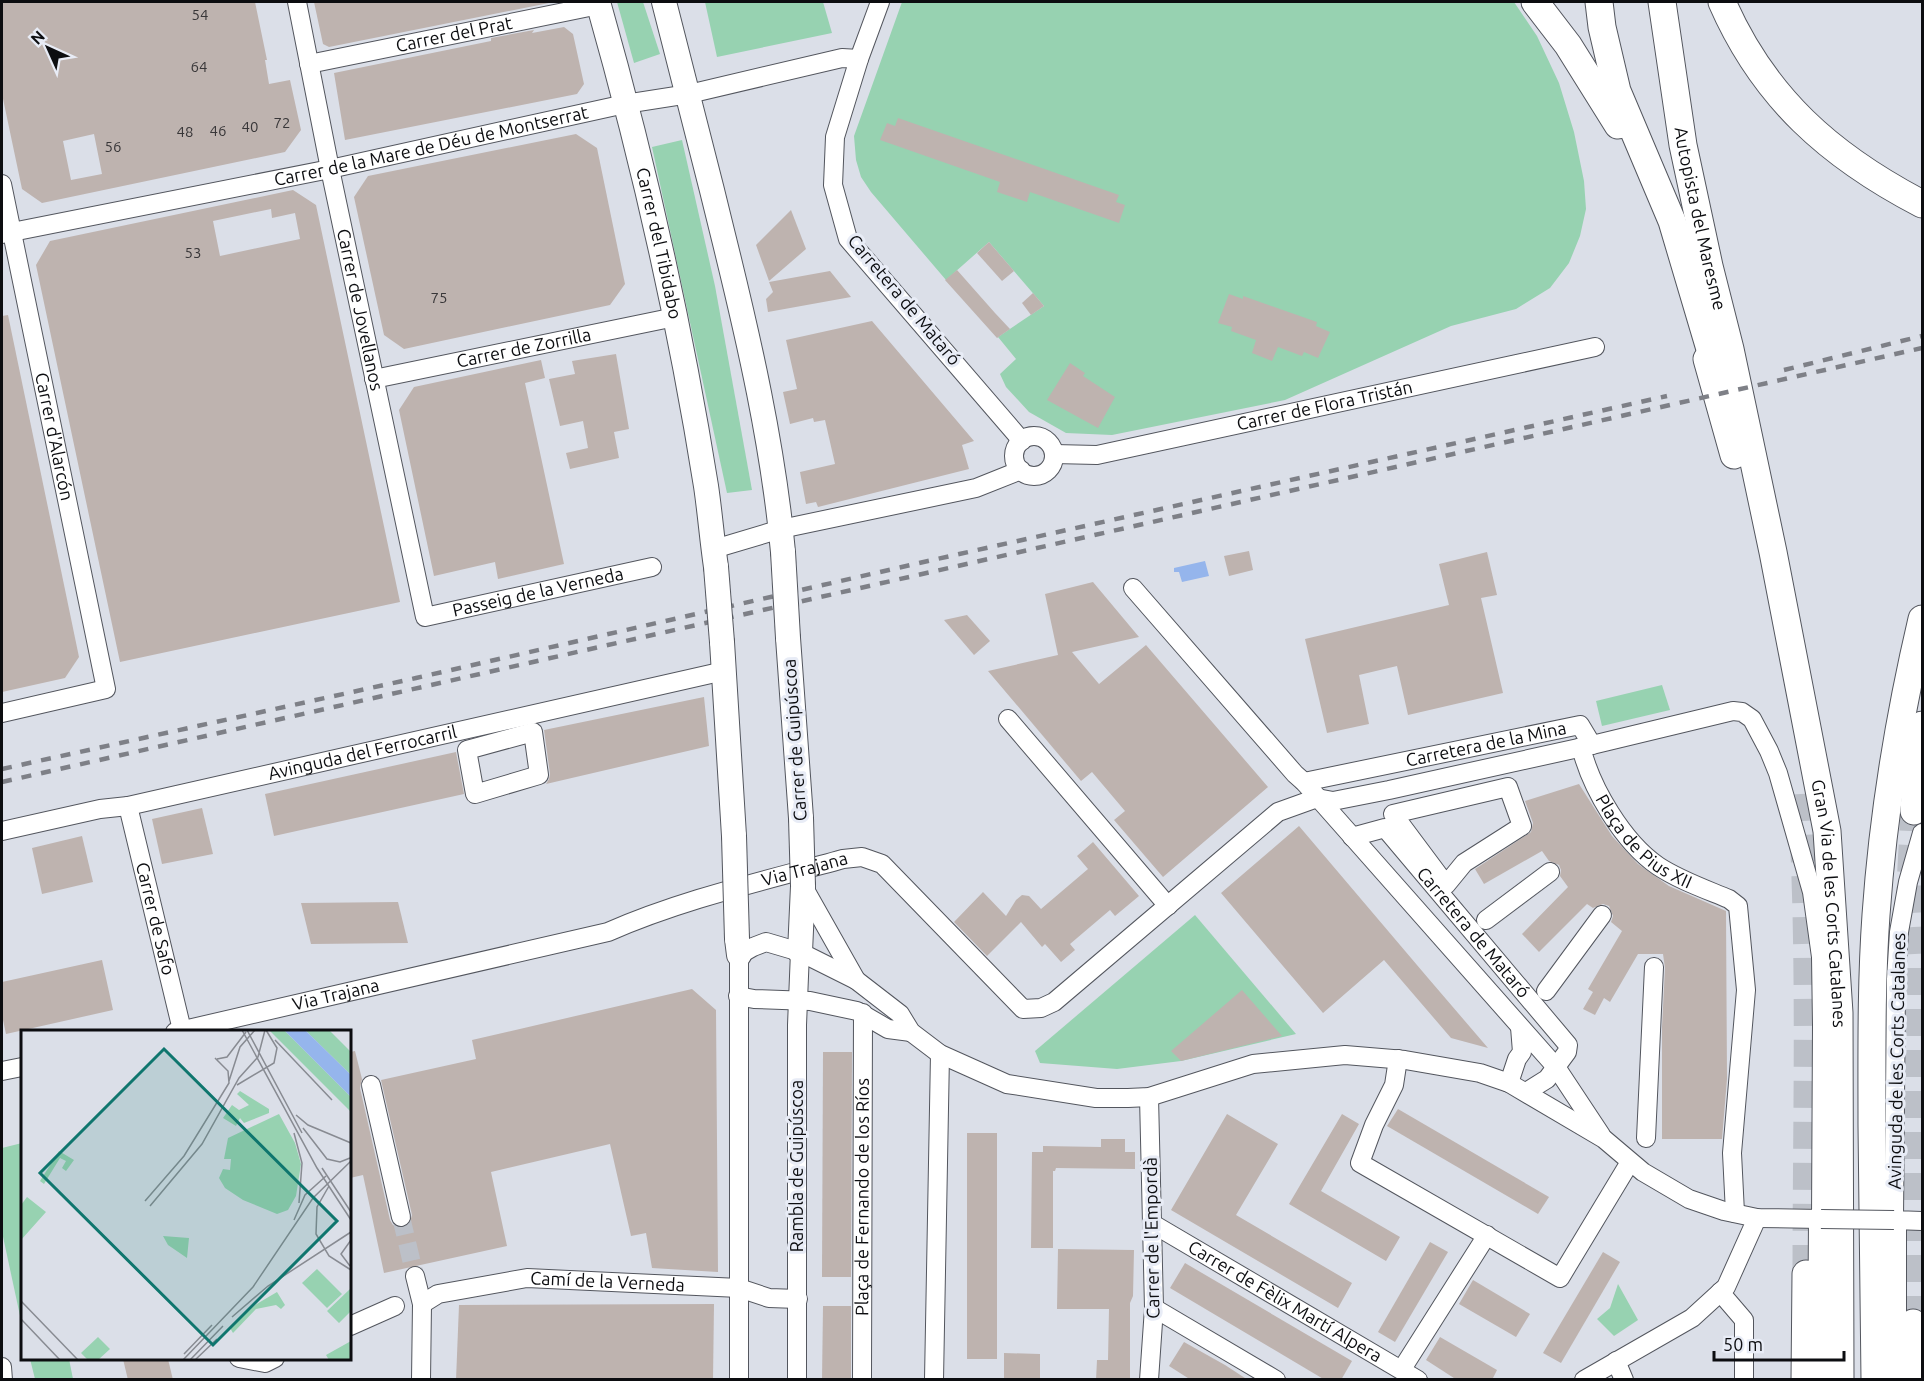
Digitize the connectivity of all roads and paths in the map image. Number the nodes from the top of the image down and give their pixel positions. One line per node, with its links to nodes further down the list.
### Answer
1 (297, 2): 10 (street, Carrer de Jovellanos)
2 (664, 2): 11 (main road)
3 (879, 2): 9 (street, Carretera de Mataró)
4 (1535, 2): 24 (highway)
5 (1599, 2): 24 (highway)
6 (1662, 2): 20 (highway, Autopista del Maresme)
7 (1722, 2): 15 (highway)
8 (598, 3): 10 (street, Carrer del Prat); 12 (main road, Carrer del Tibidabo)
9 (859, 59): 11 (street, Carrer de la Mare de Déu de Montserrat); 21 (street, Carretera de Mataró)
10 (309, 64): 13 (street, Carrer de Jovellanos)
11 (689, 94): 12 (street, Carrer de la Mare de Déu de Montserrat); 26 (main road, Carrer de Guipúscoa)
12 (625, 104): 13 (street, Carrer de la Mare de Déu de Montserrat); 17 (main road, Carrer del Tibidabo)
13 (330, 169): 16 (street, Carrer de la Mare de Déu de Montserrat); 19 (street, Carrer de Jovellanos)
14 (2, 184): 16 (street, Carrer d'Alarcón)
15 (1923, 204)
16 (6, 233): 34 (street, Carrer d'Alarcón)
17 (675, 317): 19 (street, Carrer de Zorrilla); 28 (main road, Carrer del Tibidabo)
18 (1595, 347): 22 (street, Carrer de Flora Tristán)
19 (374, 379): 31 (street, Carrer de Jovellanos)
20 (1747, 435): 27 (highway, Gran Via de les Corts Catalanes)
21 (1022, 441): 22 (street); 23 (street)
22 (1054, 454): 23 (street)
23 (1021, 470): 26 (street)
24 (1747, 489): 25 (highway)
25 (1754, 522): 27 (highway); 40 (highway)
26 (782, 540): 28 (street); 49 (main road, Carrer de Guipúscoa, bridge)
27 (1773, 552): 115 (highway, Gran Via de les Corts Catalanes)
28 (715, 558): 33 (main road, bridge)
29 (652, 567): 31 (street, Passeig de la Verneda)
30 (1133, 588): 39 (street, Carretera de Mataró)
31 (425, 617)
32 (1923, 619): 116 (highway, Gran Via de les Corts Catalanes)
33 (724, 671): 43 (street, Avinguda del Ferrocarril); 53 (main road, bridge)
34 (2, 713)
35 (1008, 719): 50 (street)
36 (1923, 725): 45 (highway)
37 (1586, 746): 38 (street, Carretera de la Mina); 41 (street); 78 (street, Plaça de Pius XII); 81 (street, Carretera de la Mina)
38 (1334, 775): 39 (street, Carretera de la Mina); 41 (street)
39 (1304, 782): 42 (street, Carretera de Mataró)
40 (1801, 794)
41 (1353, 797): 42 (street)
42 (1317, 798): 47 (street, Carretera de Mataró); 50 (street, Via Trajana)
43 (128, 806): 46 (street, Avinguda del Ferrocarril); 62 (street, Carrer de Safo)
44 (1393, 814): 44 (street)
45 (1918, 822): 82 (street, Avinguda de les Corts Catalanes)
46 (2, 831)
47 (1352, 837): 61 (street, Carretera de Mataró); 68 (street, Carretera de Mataró)
48 (1550, 872): 52 (street, Carretera de Mataró)
49 (807, 900): 54 (main road, Carrer de Guipúscoa); 56 (street)
50 (1168, 906): 63 (street, Via Trajana)
51 (1602, 915): 57 (street, Carretera de Mataró)
52 (1486, 920)
53 (738, 947): 54 (street); 58 (street)
54 (800, 952): 56 (street); 59 (street, Rambla de Guipúscoa)
55 (1654, 967): 75 (street)
56 (856, 980): 64 (street)
57 (1546, 992)
58 (738, 996): 59 (street); 88 (street)
59 (798, 1001): 60 (street); 90 (street, Rambla de Guipúscoa)
60 (863, 1013): 64 (street); 105 (street, Plaça de Fernando de los Ríos)
61 (1520, 1027): 65 (street, Carretera de Mataró); 68 (street, Carretera de Mataró)
62 (178, 1030)
63 (182, 1030)
64 (911, 1032): 66 (street)
65 (1522, 1052): 68 (street); 71 (street, Carretera de Mataró)
66 (940, 1054): 74 (street); 106 (street)
67 (1398, 1059): 71 (street); 74 (street); 85 (street)
68 (1551, 1062): 73 (street); 76 (street, Carretera de Mataró)
69 (21, 1067): 70 (street)
70 (2, 1071)
71 (1509, 1083): 73 (street)
72 (371, 1085): 79 (street)
73 (1526, 1092): 76 (street)
74 (1149, 1097): 84 (street, Carrer de l'Empordà)
75 (1646, 1138)
76 (1604, 1139): 77 (street)
77 (1630, 1162): 78 (street); 85 (street)
78 (1735, 1213): 80 (street)
79 (401, 1217)
80 (1756, 1218): 81 (street); 89 (street)
81 (1821, 1219): 82 (street, bridge); 114 (main road)
82 (1894, 1220): 83 (street); 117 (main road)
83 (1923, 1221)
84 (1153, 1224): 93 (street, Carrer de l'Empordà); 100 (street, Carrer de Fèlix Martí Alpera)
85 (1487, 1235): 100 (street)
86 (1806, 1274): 113 (highway)
87 (415, 1276): 91 (street)
88 (739, 1288): 90 (street, Camí de la Verneda); 91 (street, Camí de la Verneda); 103 (street)
89 (1720, 1292): 97 (street); 112 (street)
90 (798, 1299): 104 (street, Rambla de Guipúscoa)
91 (422, 1304): 102 (street)
92 (395, 1306): 95 (street)
93 (1154, 1308): 107 (street, Carrer de l'Empordà); 108 (street)
94 (1913, 1323): 118 (highway)
95 (351, 1326)
96 (272, 1360): 99 (street)
97 (1616, 1361): 110 (street); 111 (street)
98 (2, 1367): 101 (street)
99 (250, 1367)
100 (1402, 1370): 109 (street, Carrer de Fèlix Martí Alpera)
101 (3, 1380)
102 (421, 1380)
103 (739, 1380)
104 (797, 1380)
105 (862, 1380)
106 (933, 1380)
107 (1149, 1380)
108 (1276, 1380)
109 (1418, 1380)
110 (1584, 1380)
111 (1624, 1380)
112 (1744, 1380)
113 (1805, 1380)
114 (1820, 1380)
115 (1840, 1380)
116 (1875, 1380)
117 (1894, 1380)
118 (1912, 1380)

